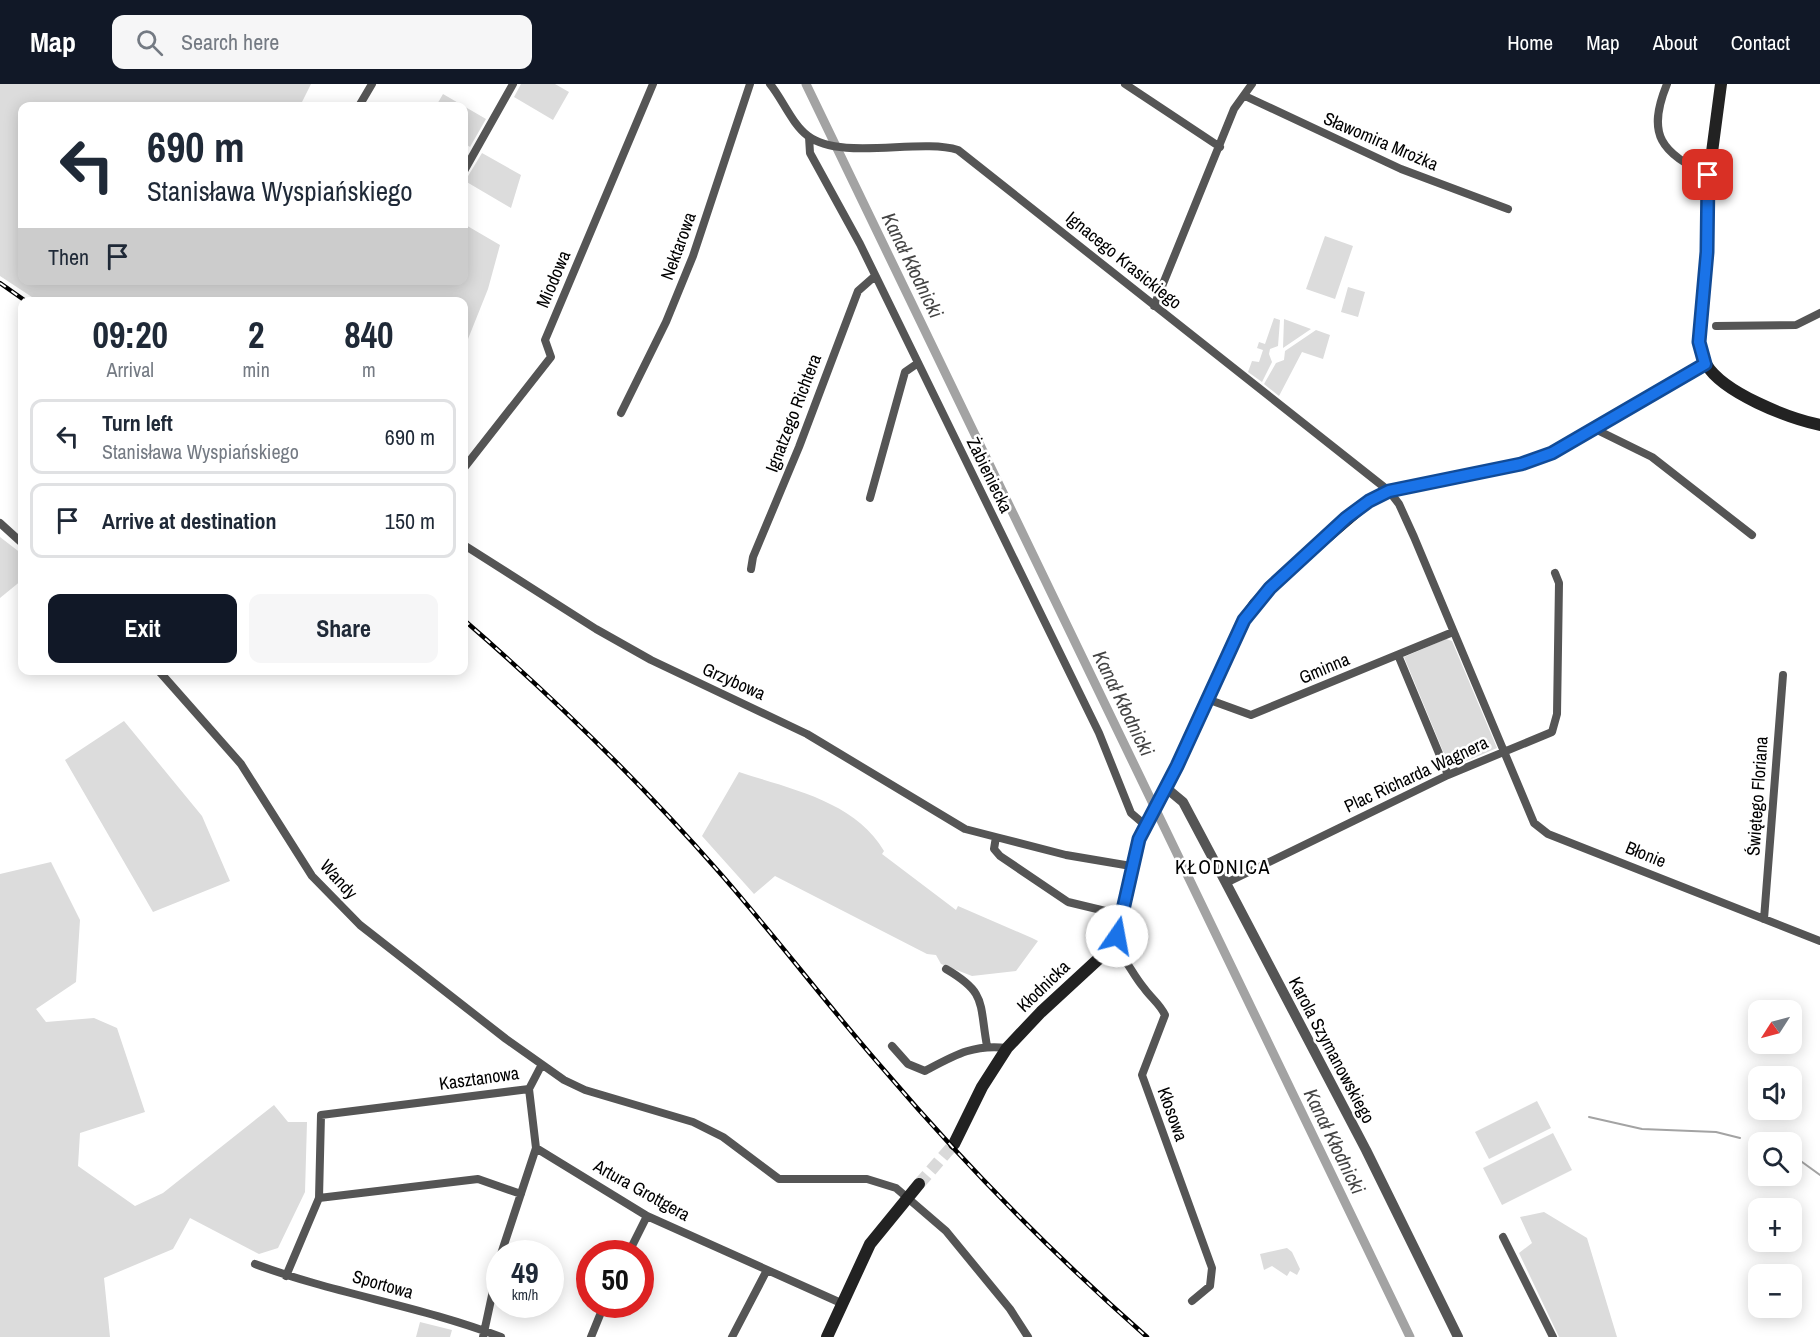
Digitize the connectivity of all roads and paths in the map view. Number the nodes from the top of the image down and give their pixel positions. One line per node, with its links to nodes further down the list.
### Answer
1 (372, 84): 11 (street)
2 (513, 84): 14 (street)
3 (653, 84): 26 (street, Miodowa)
4 (750, 84): 23 (street, Nektarowa)
5 (770, 84): 12 (street)
6 (1125, 84): 13 (street)
7 (1252, 84): 10 (street)
8 (1667, 84): 15 (street)
9 (1721, 84): 15 (main road)
10 (1245, 96): 13 (street); 16 (street, Sławomira Mrożka)
11 (361, 102)
12 (809, 137): 17 (street, Żabieniecka); 18 (street, Ignacego Krasickiego)
13 (1220, 147): 18 (street)
14 (468, 164)
15 (1708, 175): 22 (main road)
16 (1508, 209)
17 (875, 276): 21 (street, Żabieniecka); 33 (street, Ignatzego Richtera)
18 (1154, 306): 27 (street, Ignacego Krasickiego)
19 (1820, 313): 20 (street)
20 (1716, 326)
21 (918, 363): 28 (street); 43 (street, Żabieniecka)
22 (1705, 364): 24 (main road); 25 (main road, Kłodnicka)
23 (621, 413)
24 (1820, 425)
25 (1595, 429): 27 (main road, Kłodnicka); 30 (street)
26 (468, 463)
27 (1389, 491): 35 (street, Plac Richarda Wagnera); 39 (main road, Kłodnicka)
28 (870, 498)
29 (0, 523): 31 (street)
30 (1752, 535)
31 (18, 539)
32 (468, 548): 44 (street, Grzybowa)
33 (751, 569)
34 (1555, 573): 40 (street)
35 (1453, 632): 36 (street, Gminna); 40 (street, Plac Richarda Wagnera)
36 (1398, 655): 39 (street, Gminna); 41 (street)
37 (162, 675): 55 (street, Wandy)
38 (1783, 675): 48 (street, Świętego Floriana)
39 (1207, 699): 42 (main road, Kłodnicka)
40 (1504, 751): 41 (street, Plac Richarda Wagnera); 48 (street, Błonie)
41 (1449, 776): 46 (street, Plac Richarda Wagnera)
42 (1165, 787): 43 (main road, Kłodnicka); 46 (street, Karola Szymanowskiego)
43 (1147, 822): 45 (main road, Kłodnicka)
44 (996, 837): 45 (street, Grzybowa); 47 (street)
45 (1131, 866): 47 (main road, Kłodnicka)
46 (1226, 883): 80 (street, Karola Szymanowskiego)
47 (1122, 915): 50 (main road, Kłodnicka)
48 (1764, 920): 49 (street, Błonie)
49 (1820, 941)
50 (1112, 945): 54 (main road, Kłodnicka); 70 (street, Kłosowa)
51 (946, 969): 53 (street)
52 (892, 1046): 53 (street)
53 (987, 1046): 54 (street)
54 (1007, 1048): 57 (main road, Kłodnicka)
55 (541, 1066): 56 (street, Kasztanowa); 62 (street, Kasztanowa)
56 (529, 1089): 58 (street); 61 (street, Kasztanowa)
57 (954, 1144)
58 (536, 1148): 60 (street); 63 (street, Artura Grottgera)
59 (919, 1184): 62 (main road)
60 (521, 1194): 61 (street); 65 (street)
61 (319, 1198): 69 (street, Kasztanowa)
62 (907, 1198): 71 (main road); 79 (street, Kasztanowa)
63 (647, 1216): 66 (street); 68 (street, Artura Grottgera)
64 (1503, 1237): 81 (street)
65 (506, 1240)
66 (635, 1240)
67 (255, 1264): 69 (street, Sportowa)
68 (767, 1270): 71 (street, Artura Grottgera); 77 (street)
69 (286, 1276): 74 (street, Sportowa)
70 (1192, 1301)
71 (841, 1303): 78 (main road)
72 (487, 1318): 74 (street)
73 (599, 1318): 76 (street)
74 (483, 1334): 75 (street, Sportowa)
75 (501, 1337)
76 (591, 1337)
77 (732, 1337)
78 (827, 1337)
79 (1028, 1337)
80 (1458, 1337)
81 (1553, 1337)

